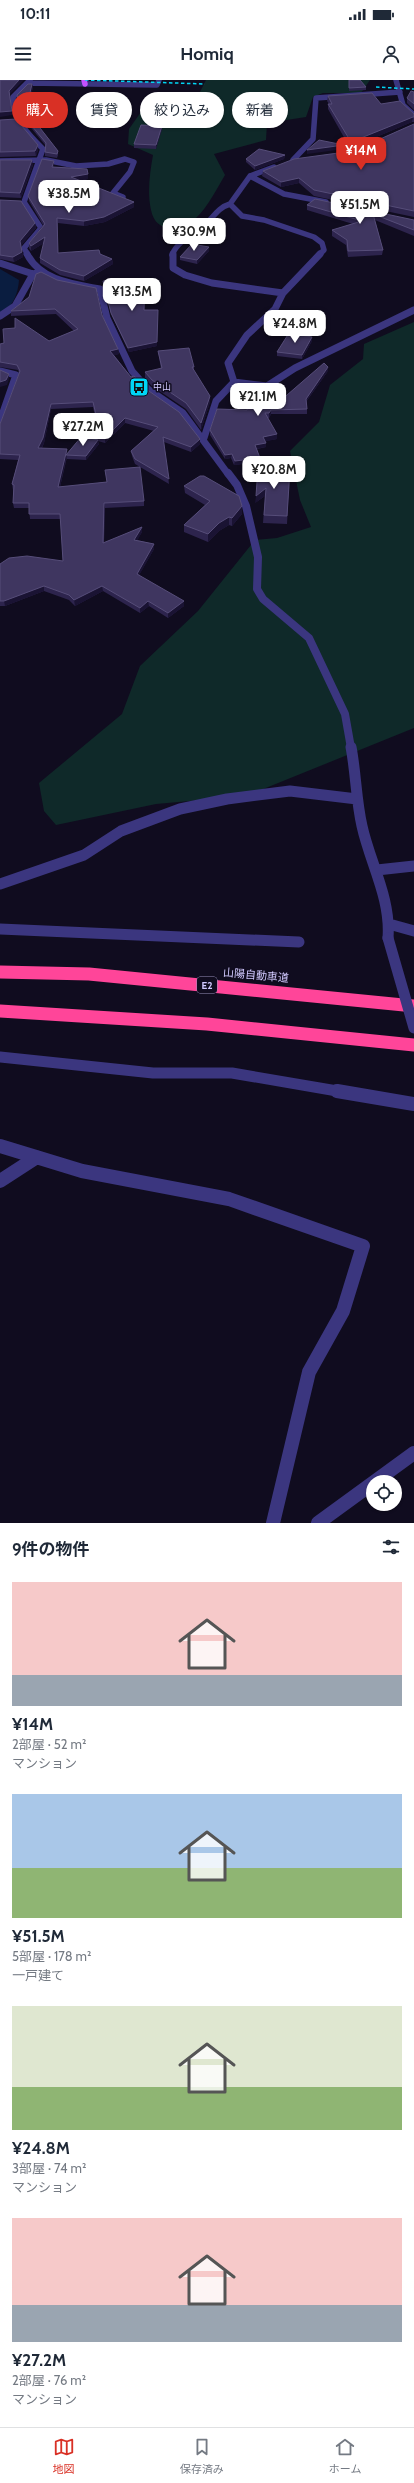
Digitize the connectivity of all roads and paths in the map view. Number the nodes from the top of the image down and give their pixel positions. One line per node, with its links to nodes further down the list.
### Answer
1 (160, 80): 4 (street)
2 (396, 80): 5 (street)
3 (29, 81): 4 (street); 8 (street)
4 (85, 82)
5 (400, 92): 6 (street); 9 (street)
6 (414, 115)
7 (304, 159): 9 (street)
8 (40, 160): 10 (street); 14 (street); 18 (street)
9 (293, 160): 11 (street)
10 (0, 161)
11 (286, 163)
12 (278, 165): 13 (street)
13 (250, 176): 15 (street); 16 (street)
14 (123, 197)
15 (331, 203)
16 (230, 204): 19 (street); 19 (street)
17 (0, 263): 18 (street)
18 (36, 273): 21 (street); 25 (street)
19 (283, 293): 23 (street)
20 (414, 310): 23 (street)
21 (0, 316)
22 (0, 371): 24 (street)
23 (234, 382): 25 (street)
24 (0, 421)
25 (204, 438): 26 (street)
26 (357, 799): 28 (street); 29 (street)
27 (414, 866): 28 (street)
28 (378, 870): 30 (street)
29 (0, 884)
30 (389, 924): 32 (street); 37 (street, bridge)
31 (0, 929): 33 (street)
32 (414, 932)
33 (299, 942)
34 (0, 972): 35 (highway, 山陽自動車道 / E2)
35 (414, 1006)
36 (0, 1011): 38 (highway)
37 (414, 1028)
38 (414, 1045)
39 (0, 1057): 40 (street)
40 (414, 1104)
41 (0, 1146): 42 (street)
42 (37, 1157): 43 (street); 45 (street)
43 (0, 1181)
44 (414, 1453): 46 (street)
45 (273, 1523)
46 (318, 1523)

